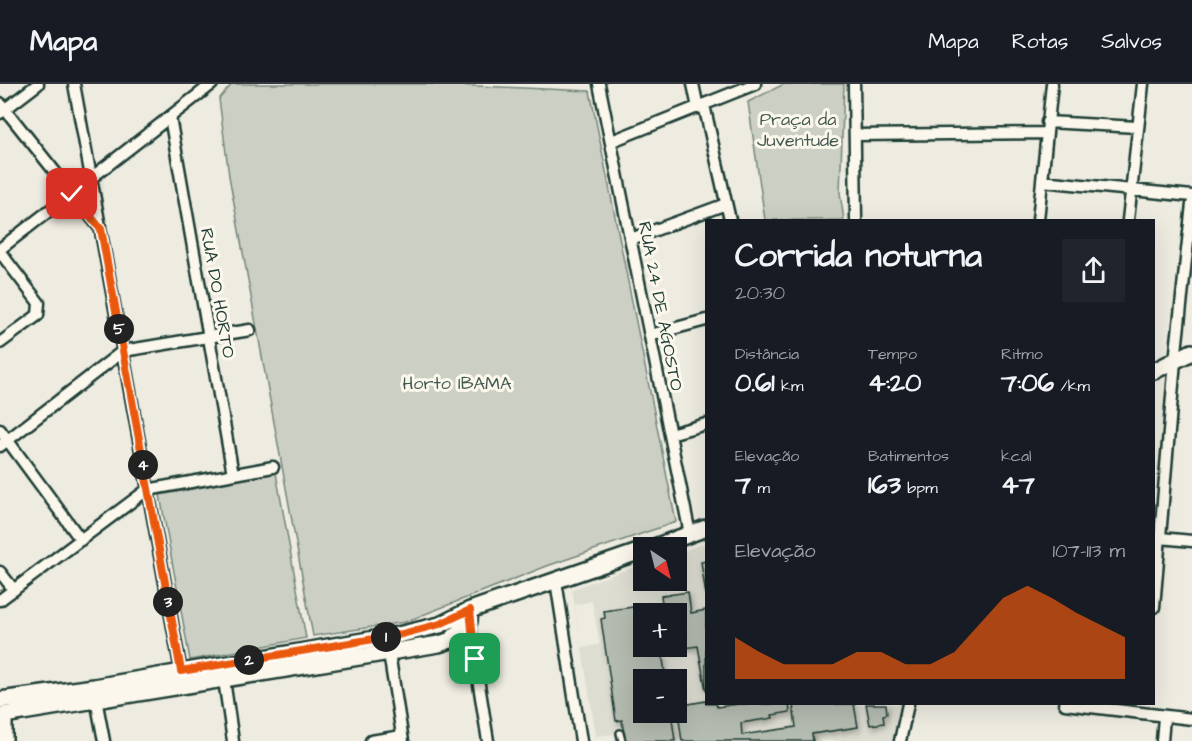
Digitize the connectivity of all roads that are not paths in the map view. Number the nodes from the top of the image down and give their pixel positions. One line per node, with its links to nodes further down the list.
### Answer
1 (38, 84): 11 (street)
2 (74, 84): 17 (street)
3 (212, 84): 12 (street)
4 (599, 84): 16 (street, RUA 24 DE AGOSTO)
5 (693, 84): 10 (street)
6 (755, 84): 10 (street)
7 (854, 84): 15 (street)
8 (1052, 84): 13 (street)
9 (1143, 84): 14 (street)
10 (701, 106): 16 (street); 22 (street)
11 (2, 108): 20 (street)
12 (170, 117): 17 (street); 34 (street, RUA DO HORTO)
13 (1046, 127): 14 (street); 15 (street); 18 (street)
14 (1137, 127): 19 (street)
15 (855, 135): 25 (street)
16 (612, 141): 29 (street, RUA 24 DE AGOSTO)
17 (92, 178): 20 (street); 28 (street)
18 (1042, 181): 19 (street); 26 (street)
19 (1131, 191): 21 (street); 27 (street)
20 (72, 194): 28 (street); 30 (street)
21 (1192, 196)
22 (726, 204): 24 (street); 29 (street)
23 (1192, 204): 37 (street)
24 (730, 219)
25 (856, 219)
26 (1038, 219)
27 (1128, 219)
28 (101, 229): 36 (street)
29 (631, 239): 33 (street, RUA 24 DE AGOSTO)
30 (0, 251): 35 (street)
31 (705, 320): 33 (street)
32 (250, 330): 34 (street)
33 (650, 335): 41 (street, RUA 24 DE AGOSTO)
34 (210, 336): 36 (street); 44 (street, RUA DO HORTO)
35 (0, 344)
36 (123, 351): 42 (street); 45 (street)
37 (1186, 357): 38 (main road); 49 (street)
38 (1155, 371)
39 (705, 424): 41 (street)
40 (0, 430): 42 (street)
41 (670, 434): 47 (street, RUA 24 DE AGOSTO)
42 (4, 443): 50 (street)
43 (273, 467): 44 (street)
44 (233, 474): 45 (street)
45 (147, 490): 50 (street); 62 (street)
46 (705, 528): 47 (main road)
47 (690, 534): 48 (main road)
48 (682, 537)
49 (1160, 538): 51 (street); 53 (street)
50 (81, 540): 57 (street)
51 (1192, 541)
52 (633, 554): 55 (main road)
53 (1156, 561): 56 (street)
54 (0, 572): 57 (street)
55 (556, 580): 59 (main road); 77 (street)
56 (1155, 584)
57 (14, 590): 58 (street)
58 (0, 600)
59 (470, 616): 60 (main road); 61 (main road); 76 (street)
60 (389, 653): 61 (main road); 71 (street)
61 (223, 671): 62 (main road); 74 (street)
62 (183, 679): 63 (main road)
63 (95, 695): 66 (main road); 73 (street)
64 (908, 705): 79 (street)
65 (1083, 705): 67 (street)
66 (1, 709): 72 (main road)
67 (1143, 709): 68 (street)
68 (1164, 717): 69 (street); 80 (street)
69 (1192, 719)
70 (620, 733): 78 (lane)
71 (402, 739): 75 (street)
72 (4, 741)
73 (104, 741)
74 (233, 741)
75 (371, 741)
76 (488, 741)
77 (581, 741)
78 (622, 741)
79 (900, 741)
80 (1162, 741)

